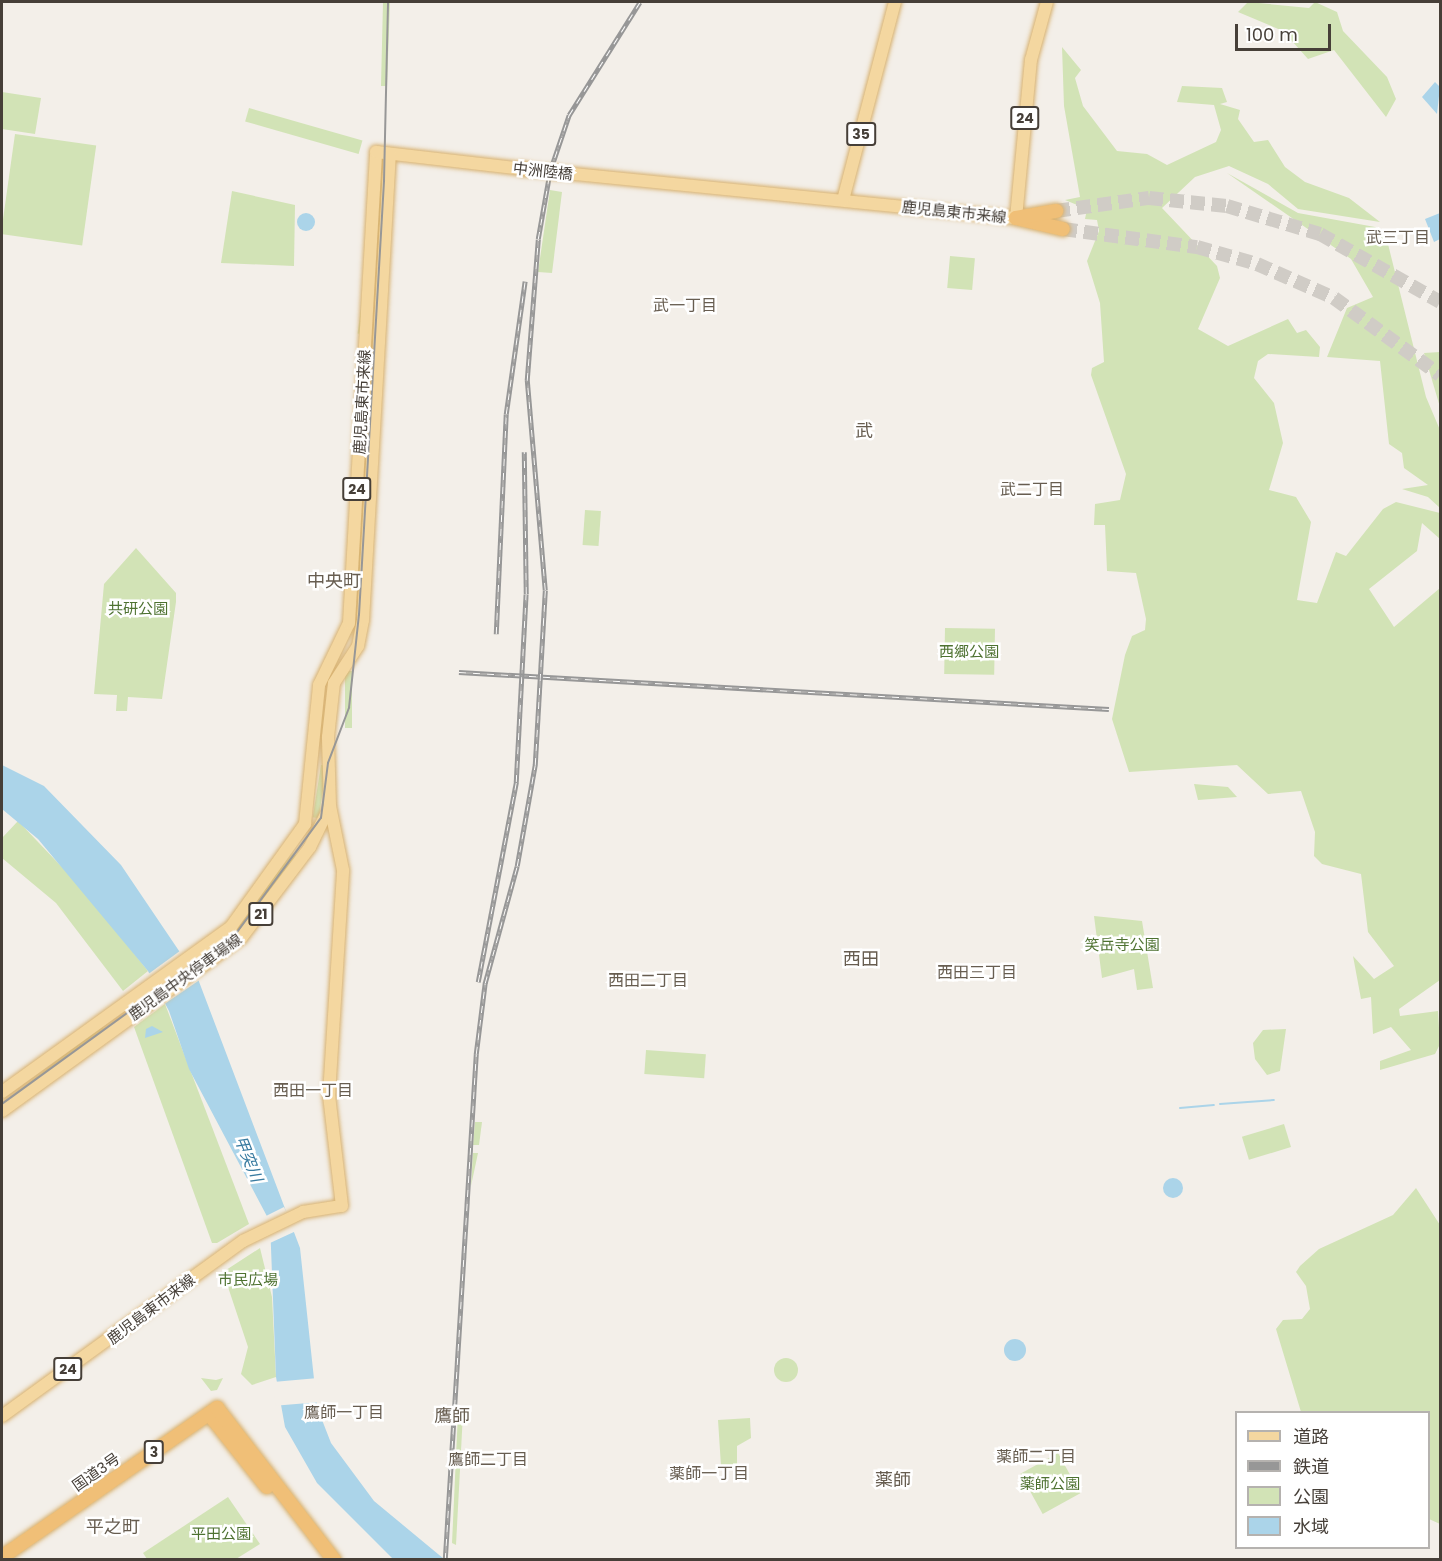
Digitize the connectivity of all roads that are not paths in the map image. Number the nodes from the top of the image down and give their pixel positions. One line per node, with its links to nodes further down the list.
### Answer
1 (895, 2): 6 (main road, 35)
2 (1047, 2): 8 (main road, 鹿児島東市来線 / 24)
3 (376, 152): 4 (main road, 中洲陸橋 / 24); 11 (main road, 鹿児島東市来線 / 24)
4 (390, 154): 5 (main road, 中洲陸橋 / 24, bridge); 10 (main road, 鹿児島東市来線 / 24)
5 (711, 186): 6 (main road, 鹿児島東市来線 / 24)
6 (843, 200): 8 (main road, 鹿児島東市来線 / 24)
7 (1056, 211): 8 (highway)
8 (1022, 215): 9 (highway)
9 (1062, 228)
10 (330, 806): 12 (main road, 鹿児島中央停車場線 / 21); 13 (main road, 鹿児島東市来線 / 24)
11 (308, 815): 12 (main road, 鹿児島東市来線 / 24); 14 (main road, 鹿児島中央停車場線 / 21)
12 (320, 830): 13 (main road, 鹿児島東市来線 / 24); 15 (main road, 鹿児島中央停車場線 / 21)
13 (336, 849): 17 (main road, 鹿児島東市来線 / 24)
14 (2, 1092)
15 (2, 1111)
16 (213, 1411): 18 (highway, 国道3号 / 3); 19 (highway); 20 (highway)
17 (2, 1416)
18 (2, 1557)
19 (323, 1560)
20 (334, 1560)

